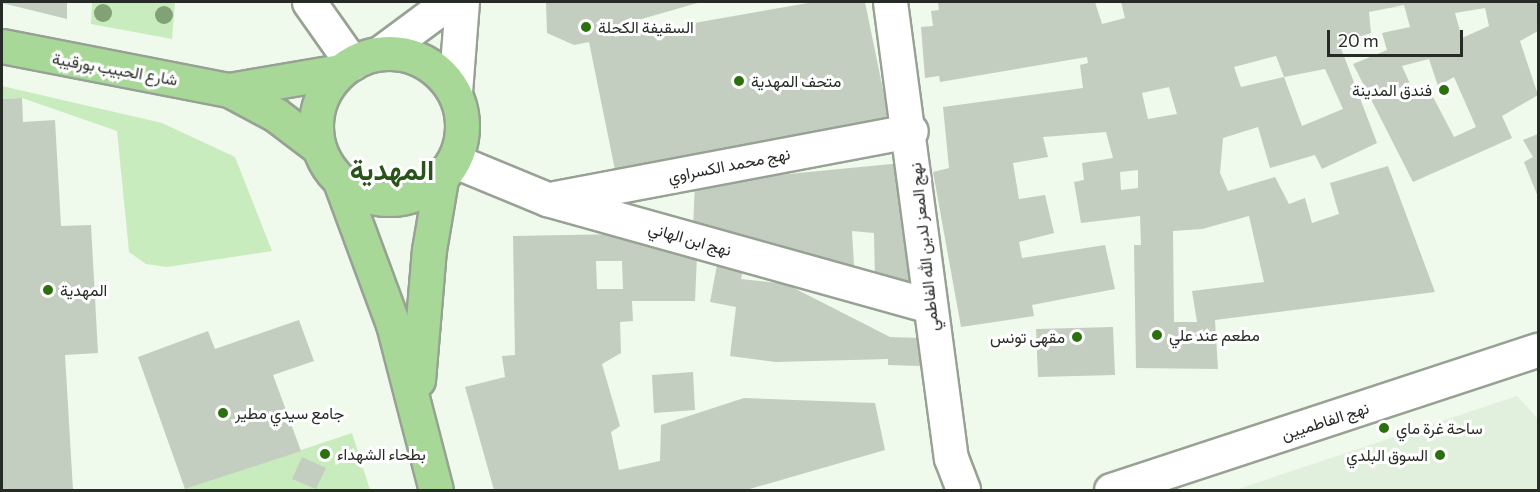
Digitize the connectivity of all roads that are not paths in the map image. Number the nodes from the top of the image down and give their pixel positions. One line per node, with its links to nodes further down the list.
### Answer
1 (309, 2): 6 (street)
2 (449, 2): 6 (street)
3 (462, 2): 8 (street)
4 (890, 2): 9 (street, نهج المعز لدين الله الفاطمي)
5 (2, 46): 7 (main road, شارع الحبيب بورقيبة)
6 (357, 63): 7 (main road, شارع الحبيب بورقيبة); 8 (main road); 10 (main road)
7 (229, 90): 10 (main road, شارع الحبيب بورقيبة)
8 (455, 92): 11 (main road)
9 (911, 131): 13 (street, نهج محمد الكسراوي); 14 (street, نهج المعز لدين الله الفاطمي)
10 (318, 147): 12 (main road)
11 (448, 170): 12 (main road); 13 (street, نهج ابن الهاني); 16 (main road)
12 (340, 181): 16 (main road)
13 (548, 199): 14 (street, نهج ابن الهاني)
14 (929, 306): 18 (street, نهج المعز لدين الله الفاطمي)
15 (1539, 350): 19 (street, نهج الفاطميين)
16 (418, 415): 17 (main road)
17 (436, 490)
18 (963, 490)
19 (1111, 490)

